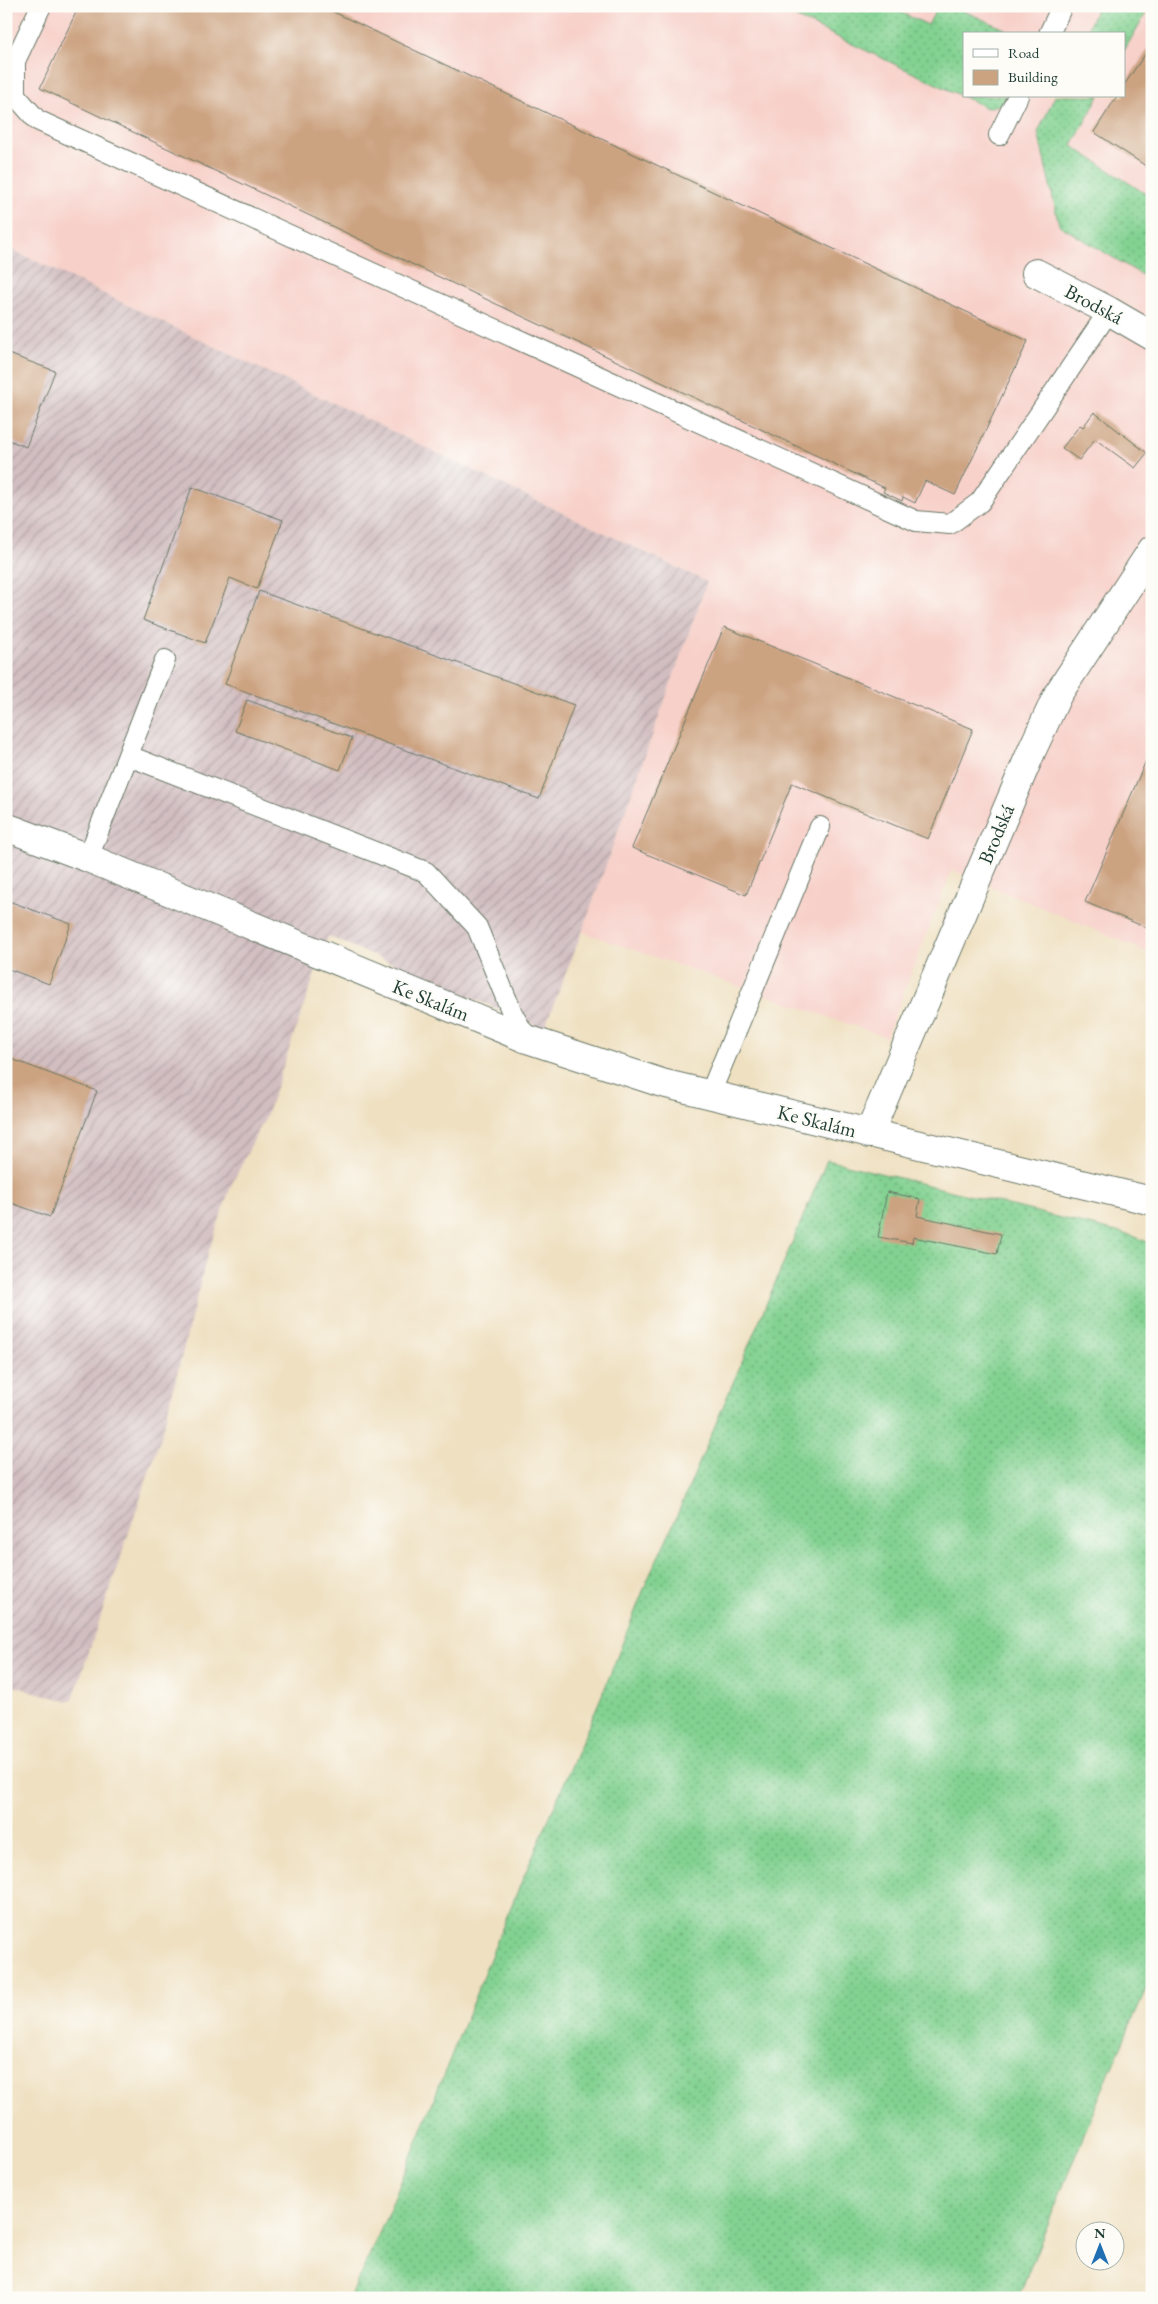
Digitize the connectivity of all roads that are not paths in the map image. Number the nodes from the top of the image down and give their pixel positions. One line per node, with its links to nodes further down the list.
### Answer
1 (41, 6): 7 (lane)
2 (1062, 6): 3 (lane)
3 (1050, 32)
4 (1017, 98): 5 (lane)
5 (999, 135)
6 (1036, 273): 7 (street, Brodská)
7 (1109, 311): 8 (street, Brodská)
8 (1152, 336)
9 (1152, 550): 17 (street, Brodská)
10 (166, 660): 11 (lane)
11 (129, 756): 14 (lane); 15 (lane)
12 (820, 827): 16 (lane)
13 (6, 828): 14 (street, Ke Skalám)
14 (88, 858): 15 (street, Ke Skalám)
15 (527, 1040): 16 (street, Ke Skalám)
16 (710, 1094): 17 (street, Ke Skalám)
17 (869, 1134): 18 (street, Ke Skalám)
18 (1152, 1202)

